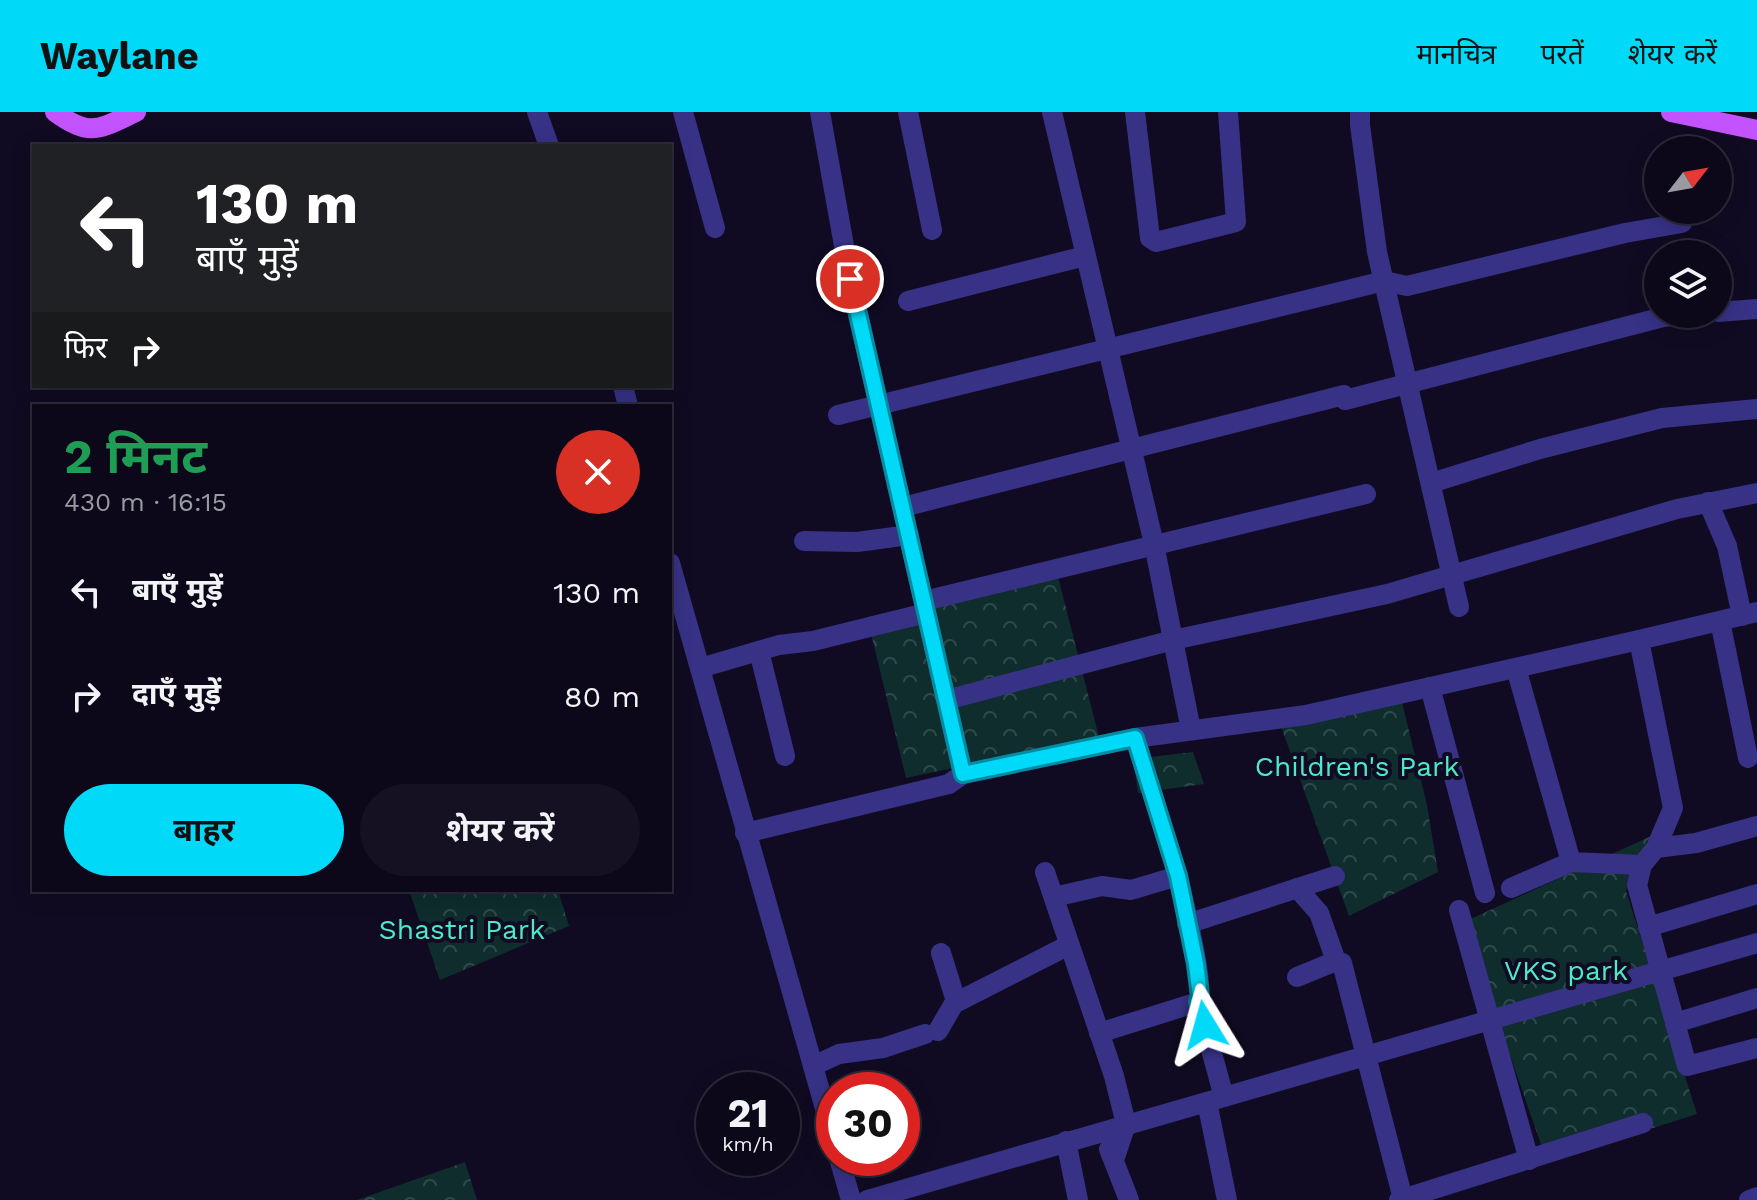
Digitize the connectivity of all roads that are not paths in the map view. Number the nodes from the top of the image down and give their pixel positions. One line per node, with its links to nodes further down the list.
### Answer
1 (55, 112): 2 (main road)
2 (136, 112)
3 (683, 112): 15 (street)
4 (820, 112): 25 (street)
5 (908, 112): 16 (street)
6 (1052, 112): 17 (street)
7 (1135, 112): 8 (street)
8 (1228, 112)
9 (1360, 112): 18 (street)
10 (1671, 112): 12 (main road)
11 (542, 113): 13 (street)
12 (1757, 130)
13 (549, 144)
14 (1676, 224): 18 (street)
15 (715, 228)
16 (932, 230)
17 (1085, 256): 19 (street); 23 (street)
18 (1384, 281): 23 (street); 24 (street)
19 (908, 301)
20 (1757, 309): 21 (street)
21 (1732, 311)
22 (1644, 322): 24 (street)
23 (1106, 347): 25 (street); 28 (street)
24 (1407, 384): 28 (street); 29 (street)
25 (879, 403): 27 (street); 33 (street)
26 (1757, 409): 29 (street)
27 (838, 415)
28 (1131, 451): 33 (street); 36 (street)
29 (1431, 483): 38 (street)
30 (1757, 493): 32 (street)
31 (1366, 494): 36 (street)
32 (1708, 502): 38 (street); 41 (street)
33 (903, 507): 34 (street)
34 (909, 535): 35 (street); 39 (street)
35 (804, 541)
36 (1154, 544): 39 (street); 43 (street)
37 (672, 570): 46 (street)
38 (1452, 576): 40 (street); 43 (street)
39 (925, 607): 45 (street); 49 (street)
40 (1459, 607)
41 (1750, 614): 42 (street)
42 (1720, 621): 44 (street); 53 (street)
43 (1173, 640): 49 (street); 50 (street)
44 (1639, 640): 47 (street); 57 (street)
45 (759, 651): 46 (street); 52 (street)
46 (700, 668): 56 (street)
47 (1516, 668): 48 (street); 58 (street)
48 (1430, 687): 50 (street); 65 (street)
49 (946, 700): 54 (street)
50 (1191, 730): 51 (street)
51 (1135, 738): 54 (street); 61 (street)
52 (785, 756)
53 (1748, 758)
54 (963, 774): 56 (street)
55 (1757, 826): 57 (street)
56 (745, 833): 85 (street)
57 (1656, 848): 59 (street)
58 (1571, 862): 59 (street); 64 (street)
59 (1642, 865): 70 (street)
60 (1045, 872): 67 (street)
61 (1178, 876): 67 (street); 69 (street)
62 (1335, 876): 63 (street)
63 (1297, 888): 69 (street); 74 (street)
64 (1511, 888)
65 (1485, 893)
66 (1757, 894): 70 (street)
67 (1054, 897): 72 (street)
68 (1459, 910): 80 (street)
69 (1187, 924): 79 (street)
70 (1648, 927): 75 (street)
71 (1757, 943): 75 (street)
72 (1069, 945): 78 (street); 82 (street)
73 (941, 953): 78 (street)
74 (1336, 961): 76 (street); 84 (street)
75 (1660, 971): 80 (street); 81 (street)
76 (1297, 977)
77 (1757, 998): 81 (street)
78 (956, 1000): 85 (street)
79 (1198, 1002): 82 (street); 87 (street)
80 (1489, 1020): 84 (street); 93 (street)
81 (1675, 1023): 83 (street)
82 (1099, 1033): 89 (street)
83 (1757, 1048)
84 (1367, 1056): 87 (street); 96 (street)
85 (813, 1066): 86 (street)
86 (816, 1077)
87 (1215, 1100): 89 (street); 101 (street)
88 (1643, 1123): 93 (street)
89 (1126, 1124): 90 (street); 92 (street)
90 (1102, 1131): 91 (street); 92 (street)
91 (1066, 1141): 98 (street); 99 (street)
92 (1114, 1160): 100 (street)
93 (1529, 1160): 96 (street)
94 (844, 1176): 97 (street)
95 (1757, 1197): 102 (street)
96 (1401, 1199)
97 (851, 1200)
98 (867, 1200)
99 (1078, 1200)
100 (1129, 1200)
101 (1227, 1200)
102 (1749, 1200)

